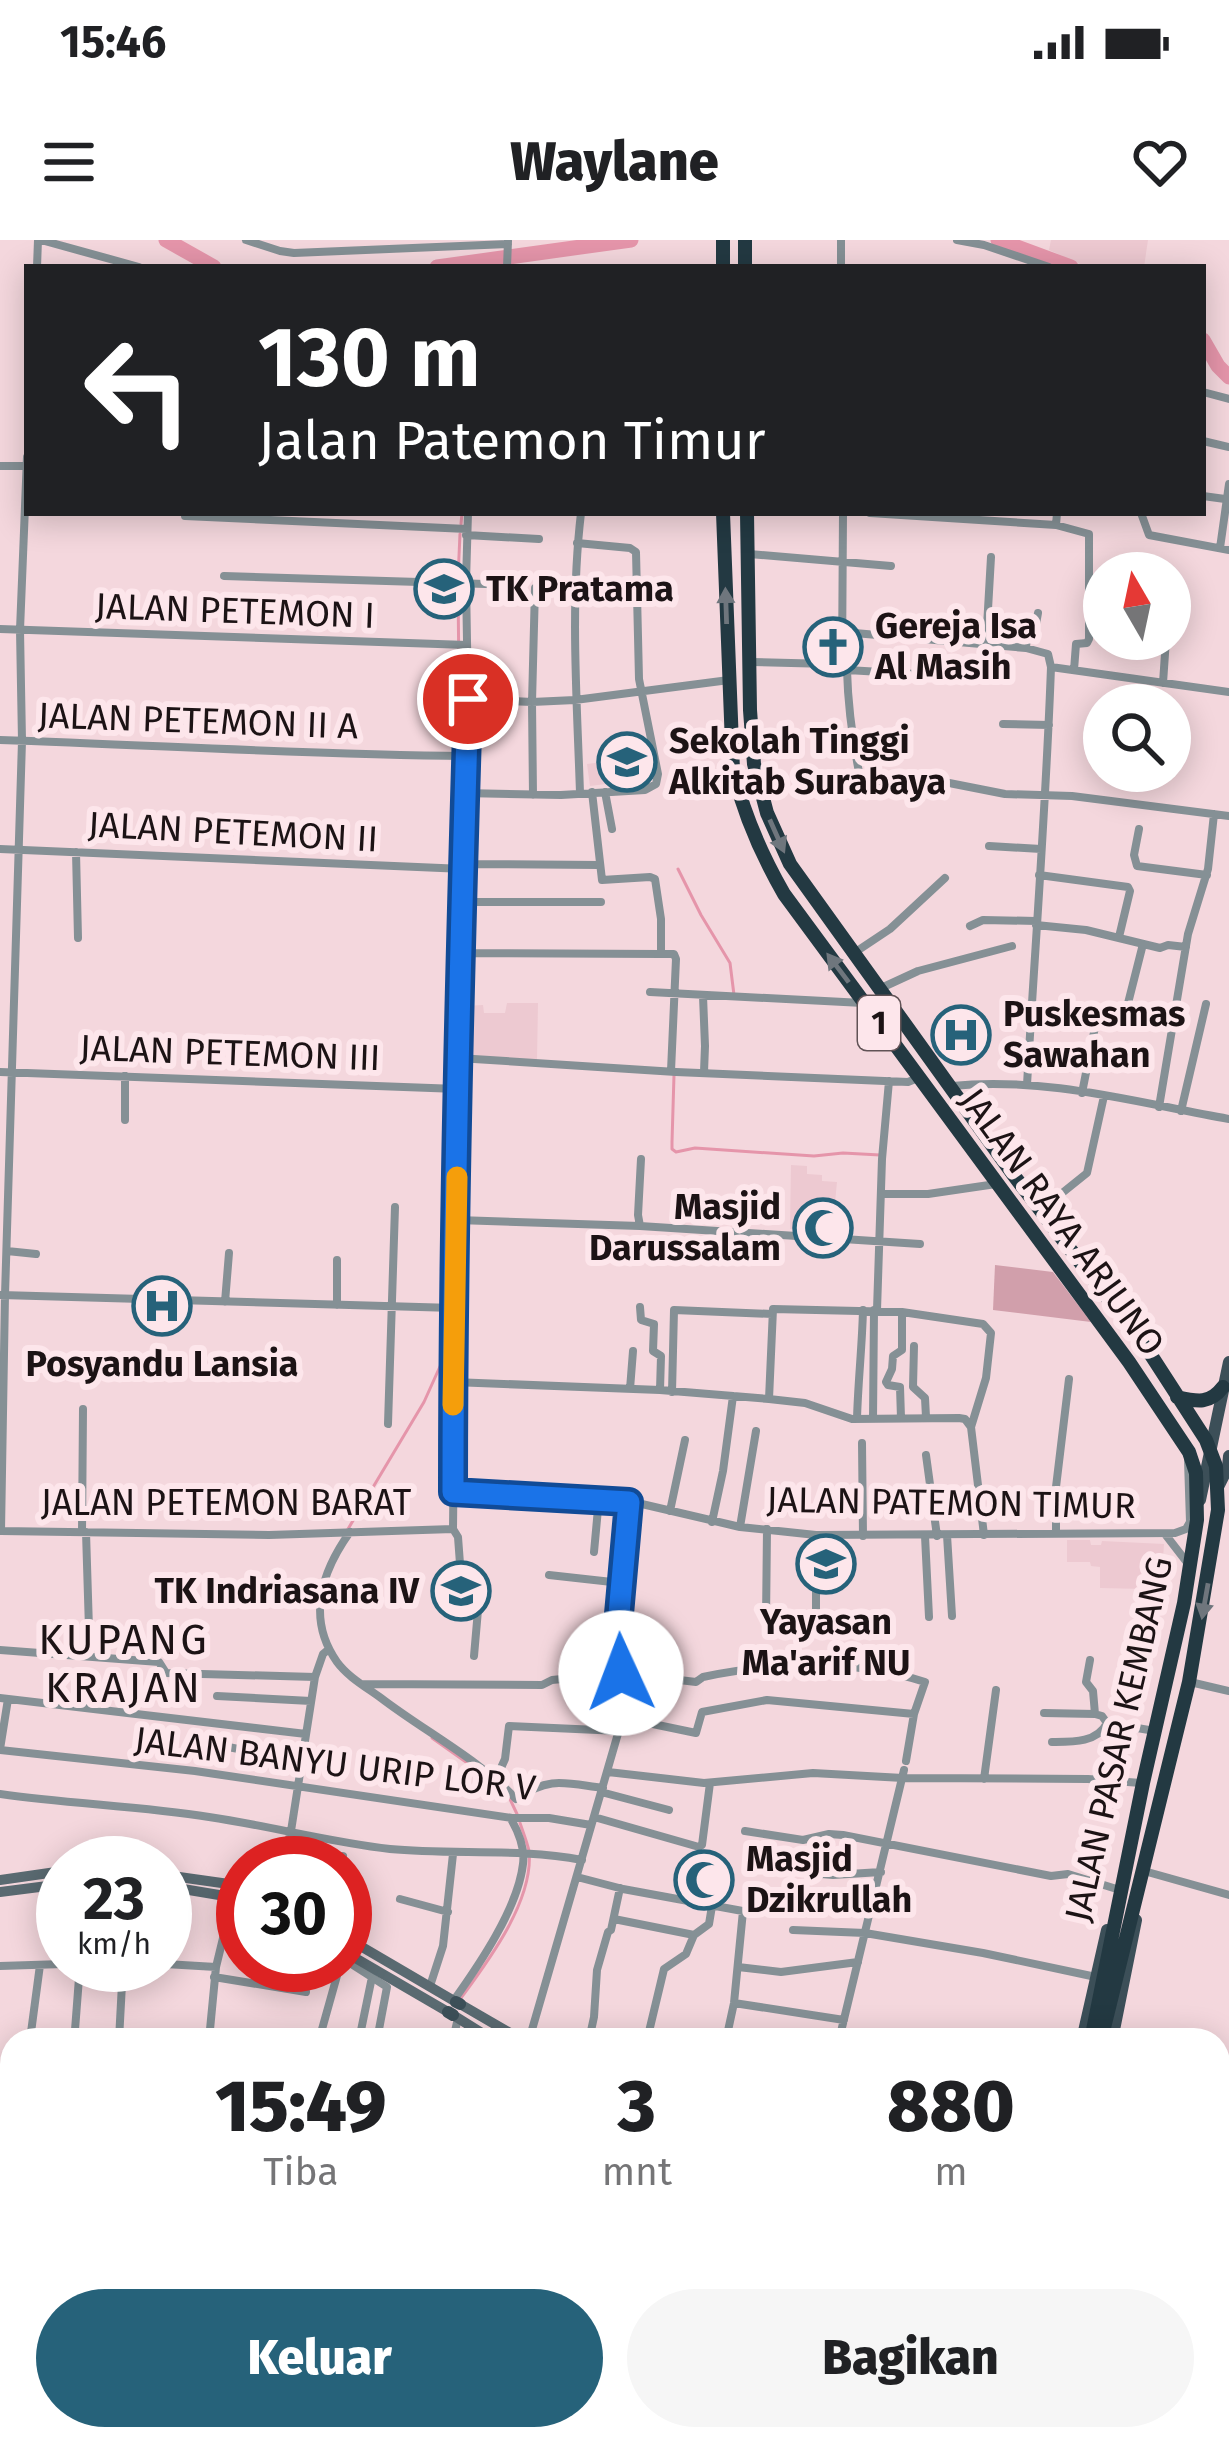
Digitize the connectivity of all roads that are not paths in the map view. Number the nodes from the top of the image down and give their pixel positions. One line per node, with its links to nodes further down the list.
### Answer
1 (40, 240): 7 (street)
2 (957, 240): 5 (street)
3 (251, 241): 4 (street)
4 (508, 242): 6 (street)
5 (1014, 256): 8 (street); 9 (street)
6 (507, 261)
7 (128, 264)
8 (1013, 264)
9 (1039, 264)
10 (1229, 484): 11 (street)
11 (1227, 500): 26 (street)
12 (25, 516): 37 (street)
13 (184, 516): 23 (street)
14 (467, 516): 23 (street)
15 (580, 516): 25 (street)
16 (843, 516): 29 (street)
17 (976, 516): 22 (street)
18 (1057, 516): 22 (street)
19 (1142, 516): 26 (street)
20 (723, 522): 21 (highway); 48 (highway, JALAN RAYA ARJUNO / 1, one-way to 20)
21 (747, 522): 27 (highway, JALAN RAYA ARJUNO / 1)
22 (1056, 525): 46 (street)
23 (464, 530): 24 (street); 32 (street)
24 (539, 538)
25 (577, 543): 51 (street); 53 (street)
26 (1225, 549)
27 (748, 554): 29 (street); 43 (highway, JALAN RAYA ARJUNO / 1)
28 (991, 557): 39 (street)
29 (843, 563): 30 (street); 38 (street)
30 (891, 566)
31 (224, 576): 32 (street)
32 (460, 582): 33 (street); 40 (street)
33 (521, 585)
34 (536, 588): 54 (street)
35 (1037, 613): 41 (street)
36 (0, 629): 37 (street, JALAN PETEMON I)
37 (20, 630): 40 (street, JALAN PETEMON I); 58 (street)
38 (843, 632): 39 (street); 44 (street)
39 (986, 644): 41 (street)
40 (461, 645): 52 (street)
41 (1026, 648): 45 (street)
42 (1165, 660): 49 (street)
43 (749, 662): 44 (street); 90 (highway, JALAN RAYA ARJUNO / 1, one-way to 90)
44 (844, 667): 47 (street); 64 (street)
45 (1051, 667): 46 (street); 56 (street)
46 (1074, 670): 49 (street)
47 (950, 676)
48 (729, 680): 51 (street); 98 (highway, JALAN RAYA ARJUNO / 1, one-way to 48)
49 (1163, 683): 50 (street)
50 (1229, 692)
51 (641, 693): 53 (street); 61 (street)
52 (468, 699): 54 (street); 59 (street)
53 (575, 700): 54 (street); 62 (street)
54 (532, 702): 65 (street)
55 (1003, 724): 56 (street)
56 (1049, 725): 64 (street)
57 (0, 740): 58 (street, JALAN PETEMON II A)
58 (22, 741): 59 (street, JALAN PETEMON II A); 72 (street)
59 (462, 756): 63 (street)
60 (592, 792): 61 (street); 62 (street); 75 (street)
61 (605, 792): 68 (street)
62 (580, 793): 65 (street)
63 (463, 794): 65 (street); 76 (street)
64 (1046, 795): 66 (street); 73 (street)
65 (533, 796)
66 (1214, 814): 67 (street); 78 (street)
67 (1229, 816)
68 (612, 829)
69 (1138, 829): 78 (street)
70 (989, 846): 73 (street)
71 (0, 849): 72 (street, JALAN PETEMON II)
72 (18, 849): 74 (street, JALAN PETEMON II); 93 (street)
73 (1041, 849): 77 (street)
74 (76, 852): 76 (street, JALAN PETEMON II); 85 (street)
75 (599, 865): 76 (street, JALAN PETEMON II); 91 (street)
76 (461, 868): 80 (street)
77 (1039, 875): 82 (street); 84 (street)
78 (1207, 875): 88 (street)
79 (945, 878): 90 (street)
80 (464, 902): 81 (street); 89 (street)
81 (601, 902)
82 (1036, 923): 83 (street); 84 (street); 108 (street)
83 (970, 926)
84 (1119, 937): 86 (street)
85 (78, 938)
86 (1143, 944): 88 (street); 111 (street)
87 (1012, 946): 94 (street)
88 (1186, 947): 113 (street)
89 (461, 953): 91 (street); 100 (street)
90 (852, 953): 94 (highway, JALAN RAYA ARJUNO / 1)
91 (661, 954): 96 (street)
92 (0, 960): 93 (street)
93 (14, 961): 103 (street)
94 (878, 989): 109 (highway, JALAN RAYA ARJUNO / 1)
95 (650, 992): 96 (street)
96 (675, 994): 97 (street); 101 (street)
97 (703, 996): 98 (street); 104 (street)
98 (864, 1003): 106 (highway, JALAN RAYA ARJUNO / 1)
99 (1206, 1004): 114 (street)
100 (458, 1058): 101 (street); 110 (street)
101 (673, 1071): 104 (street)
102 (0, 1072): 103 (street, JALAN PETEMON III)
103 (13, 1072): 105 (street, JALAN PETEMON III); 128 (street)
104 (704, 1072): 107 (street)
105 (125, 1076): 110 (street, JALAN PETEMON III); 116 (street)
106 (919, 1077): 107 (street); 119 (highway, JALAN RAYA ARJUNO / 1)
107 (889, 1081): 121 (street)
108 (1027, 1085): 109 (street); 111 (street)
109 (950, 1086): 118 (highway, JALAN RAYA ARJUNO / 1)
110 (455, 1089): 124 (street)
111 (1082, 1093): 112 (street)
112 (1104, 1096): 113 (street); 123 (street)
113 (1159, 1107): 114 (street)
114 (1181, 1111): 115 (street)
115 (1229, 1119)
116 (125, 1120)
117 (641, 1159): 125 (street)
118 (1006, 1166): 119 (highway); 120 (highway, JALAN RAYA ARJUNO / 1)
119 (996, 1184): 120 (highway); 121 (street); 164 (highway, JALAN RAYA ARJUNO / 1)
120 (1022, 1186): 123 (highway, JALAN RAYA ARJUNO / 1)
121 (882, 1194): 126 (street)
122 (395, 1208): 135 (street)
123 (1041, 1210): 151 (highway, JALAN RAYA ARJUNO / 1)
124 (457, 1220): 125 (street); 137 (street)
125 (640, 1226): 126 (street)
126 (879, 1242): 127 (street); 138 (street)
127 (920, 1244)
128 (7, 1251): 130 (street); 132 (street)
129 (229, 1253): 133 (street)
130 (36, 1254)
131 (337, 1260): 134 (street)
132 (3, 1295): 133 (street); 177 (street)
133 (225, 1302): 134 (street)
134 (337, 1305): 135 (street)
135 (390, 1307): 137 (street); 158 (street)
136 (640, 1307): 148 (street)
137 (452, 1308): 145 (street)
138 (871, 1310): 139 (street); 140 (street); 156 (street); 157 (street)
139 (902, 1312): 155 (street); 159 (street)
140 (772, 1314): 149 (street); 152 (street)
141 (914, 1346): 154 (street)
142 (633, 1351): 147 (street)
143 (1229, 1362): 146 (main road, JALAN PASAR KEMBANG)
144 (1069, 1379): 180 (street)
145 (453, 1382): 147 (street); 168 (street)
146 (1223, 1387): 151 (highway); 163 (main road, JALAN PASAR KEMBANG)
147 (630, 1389): 148 (street)
148 (660, 1390): 149 (street)
149 (672, 1392): 150 (street)
150 (733, 1396): 152 (street); 173 (street)
151 (1178, 1397): 163 (highway, JALAN RAYA ARJUNO / 1)
152 (769, 1399): 156 (street)
153 (83, 1409): 178 (street)
154 (926, 1417): 155 (street); 159 (street)
155 (901, 1418): 157 (street)
156 (857, 1419): 157 (street)
157 (873, 1419)
158 (388, 1424)
159 (971, 1426): 185 (street)
160 (756, 1431): 174 (street)
161 (686, 1441): 172 (street)
162 (862, 1443): 186 (street)
163 (1212, 1450): 167 (highway, JALAN RAYA ARJUNO / 1); 171 (main road, JALAN PASAR KEMBANG)
164 (1189, 1452): 171 (highway, JALAN RAYA ARJUNO / 1); 181 (street, JALAN PATEMON TIMUR)
165 (926, 1455): 184 (street)
166 (1229, 1456): 167 (main road)
167 (1222, 1487): 203 (highway, JALAN PASAR KEMBANG / 1, one-way to 203)
168 (453, 1492): 169 (street, JALAN PATEMON TIMUR); 175 (street)
169 (598, 1498): 170 (street, JALAN PATEMON TIMUR); 187 (street)
170 (629, 1502): 172 (street, JALAN PATEMON TIMUR); 190 (street)
171 (1198, 1507): 188 (highway, JALAN PASAR KEMBANG / 1)
172 (670, 1511): 173 (street, JALAN PATEMON TIMUR)
173 (712, 1522): 174 (street, JALAN PATEMON TIMUR)
174 (740, 1527): 176 (street, JALAN PATEMON TIMUR)
175 (453, 1529): 179 (street, JALAN PETEMON BARAT); 198 (street)
176 (767, 1529): 182 (street, JALAN PATEMON TIMUR); 193 (street)
177 (1, 1531): 178 (street, JALAN PETEMON BARAT)
178 (84, 1532): 179 (street, JALAN PETEMON BARAT); 195 (street)
179 (349, 1532): 197 (street)
180 (1056, 1533): 181 (street, JALAN PATEMON TIMUR); 185 (street, JALAN PATEMON TIMUR)
181 (1164, 1533): 188 (street, JALAN PATEMON TIMUR)
182 (816, 1535): 186 (street, JALAN PATEMON TIMUR); 194 (street)
183 (925, 1535): 184 (street, JALAN PATEMON TIMUR); 186 (street, JALAN PATEMON TIMUR); 192 (street)
184 (942, 1535): 185 (street, JALAN PATEMON TIMUR); 191 (street)
185 (984, 1535)
186 (863, 1536)
187 (594, 1552)
188 (1190, 1567): 216 (highway, JALAN PASAR KEMBANG / 1)
189 (549, 1575): 190 (street)
190 (622, 1583): 200 (street)
191 (952, 1616)
192 (929, 1617)
193 (766, 1620)
194 (817, 1627)
195 (89, 1629)
196 (0, 1650): 202 (street)
197 (327, 1651): 202 (street); 204 (street)
198 (475, 1656)
199 (1090, 1660): 212 (street)
200 (621, 1673): 201 (street); 204 (street)
201 (635, 1675): 211 (street); 213 (street)
202 (315, 1677): 209 (street)
203 (1189, 1682): 206 (street); 242 (highway, JALAN PASAR KEMBANG / 1)
204 (362, 1684): 224 (street)
205 (995, 1690): 225 (street)
206 (1229, 1691)
207 (218, 1696): 209 (street)
208 (4, 1699): 217 (street); 220 (street)
209 (310, 1701): 217 (street)
210 (1044, 1712): 212 (street)
211 (914, 1714): 213 (street); 222 (street)
212 (1095, 1714): 214 (street)
213 (624, 1718): 215 (street)
214 (1107, 1723): 216 (street); 219 (street)
215 (620, 1731): 223 (street); 224 (street)
216 (1155, 1732): 227 (highway, JALAN PASAR KEMBANG / 1)
217 (306, 1734): 221 (street)
218 (204, 1742): 221 (street)
219 (1052, 1742)
220 (0, 1749): 228 (street, JALAN BANYU URIP LOR V)
221 (302, 1762): 228 (street)
222 (904, 1770): 225 (street); 226 (street); 237 (street)
223 (608, 1772): 226 (street); 229 (street)
224 (496, 1779): 229 (street)
225 (984, 1779): 227 (street)
226 (710, 1783): 233 (street, JALAN BANYU URIP LOR V)
227 (1143, 1783): 252 (highway, JALAN PASAR KEMBANG / 1)
228 (298, 1788): 232 (street, JALAN BANYU URIP LOR V); 234 (street)
229 (602, 1790): 231 (street); 233 (street)
230 (0, 1794): 234 (street)
231 (669, 1810)
232 (514, 1818): 233 (street, JALAN BANYU URIP LOR V); 239 (street)
233 (592, 1821): 240 (street)
234 (291, 1831): 236 (street); 238 (street)
235 (745, 1831): 237 (street)
236 (290, 1836)
237 (886, 1843): 243 (street); 252 (street)
238 (453, 1854): 239 (street); 256 (street)
239 (527, 1854): 240 (street); 277 (street)
240 (582, 1860): 245 (street)
241 (749, 1868): 243 (street)
242 (1142, 1870): 250 (street); 252 (highway, JALAN PASAR KEMBANG / 1)
243 (881, 1872): 254 (street)
244 (36, 1874): 246 (main road)
245 (577, 1876): 248 (street); 289 (street)
246 (0, 1880)
247 (36, 1887): 249 (main road)
248 (620, 1888): 253 (street); 257 (street)
249 (0, 1892)
250 (1229, 1895)
251 (400, 1899): 256 (street)
252 (1125, 1901): 271 (highway, 1); 271 (main road, JALAN PASAR KEMBANG); 296 (main road, JALAN PASAR KEMBANG)
253 (712, 1906): 255 (street); 260 (street)
254 (872, 1908): 255 (street); 259 (street)
255 (743, 1911): 265 (street)
256 (448, 1912): 270 (street)
257 (614, 1918): 260 (street); 290 (street)
258 (793, 1930): 259 (street)
259 (866, 1933): 262 (street); 271 (street)
260 (694, 1935): 291 (street)
261 (372, 1953): 270 (main road)
262 (858, 1962): 265 (street); 278 (street)
263 (36, 1964): 264 (street)
264 (0, 1966)
265 (738, 1967): 276 (street)
266 (192, 1968): 268 (street)
267 (216, 1969): 268 (street)
268 (215, 1972): 282 (street)
269 (373, 1973): 277 (main road); 284 (street); 285 (street)
270 (430, 1988): 277 (main road)
271 (1103, 1988): 294 (highway, 1); 295 (highway, 1)
272 (36, 1992): 279 (street)
273 (78, 1992): 280 (street)
274 (121, 1992): 281 (street)
275 (334, 1992): 283 (street)
276 (734, 2002): 278 (street); 292 (street)
277 (454, 2009): 286 (street); 287 (main road); 288 (main road)
278 (844, 2020): 293 (street)
279 (32, 2028)
280 (75, 2028)
281 (119, 2028)
282 (210, 2028)
283 (323, 2028)
284 (362, 2028)
285 (378, 2028)
286 (453, 2028)
287 (478, 2028)
288 (498, 2028)
289 (530, 2028)
290 (592, 2028)
291 (650, 2028)
292 (729, 2028)
293 (842, 2028)
294 (1090, 2028)
295 (1101, 2028)
296 (1114, 2028)

